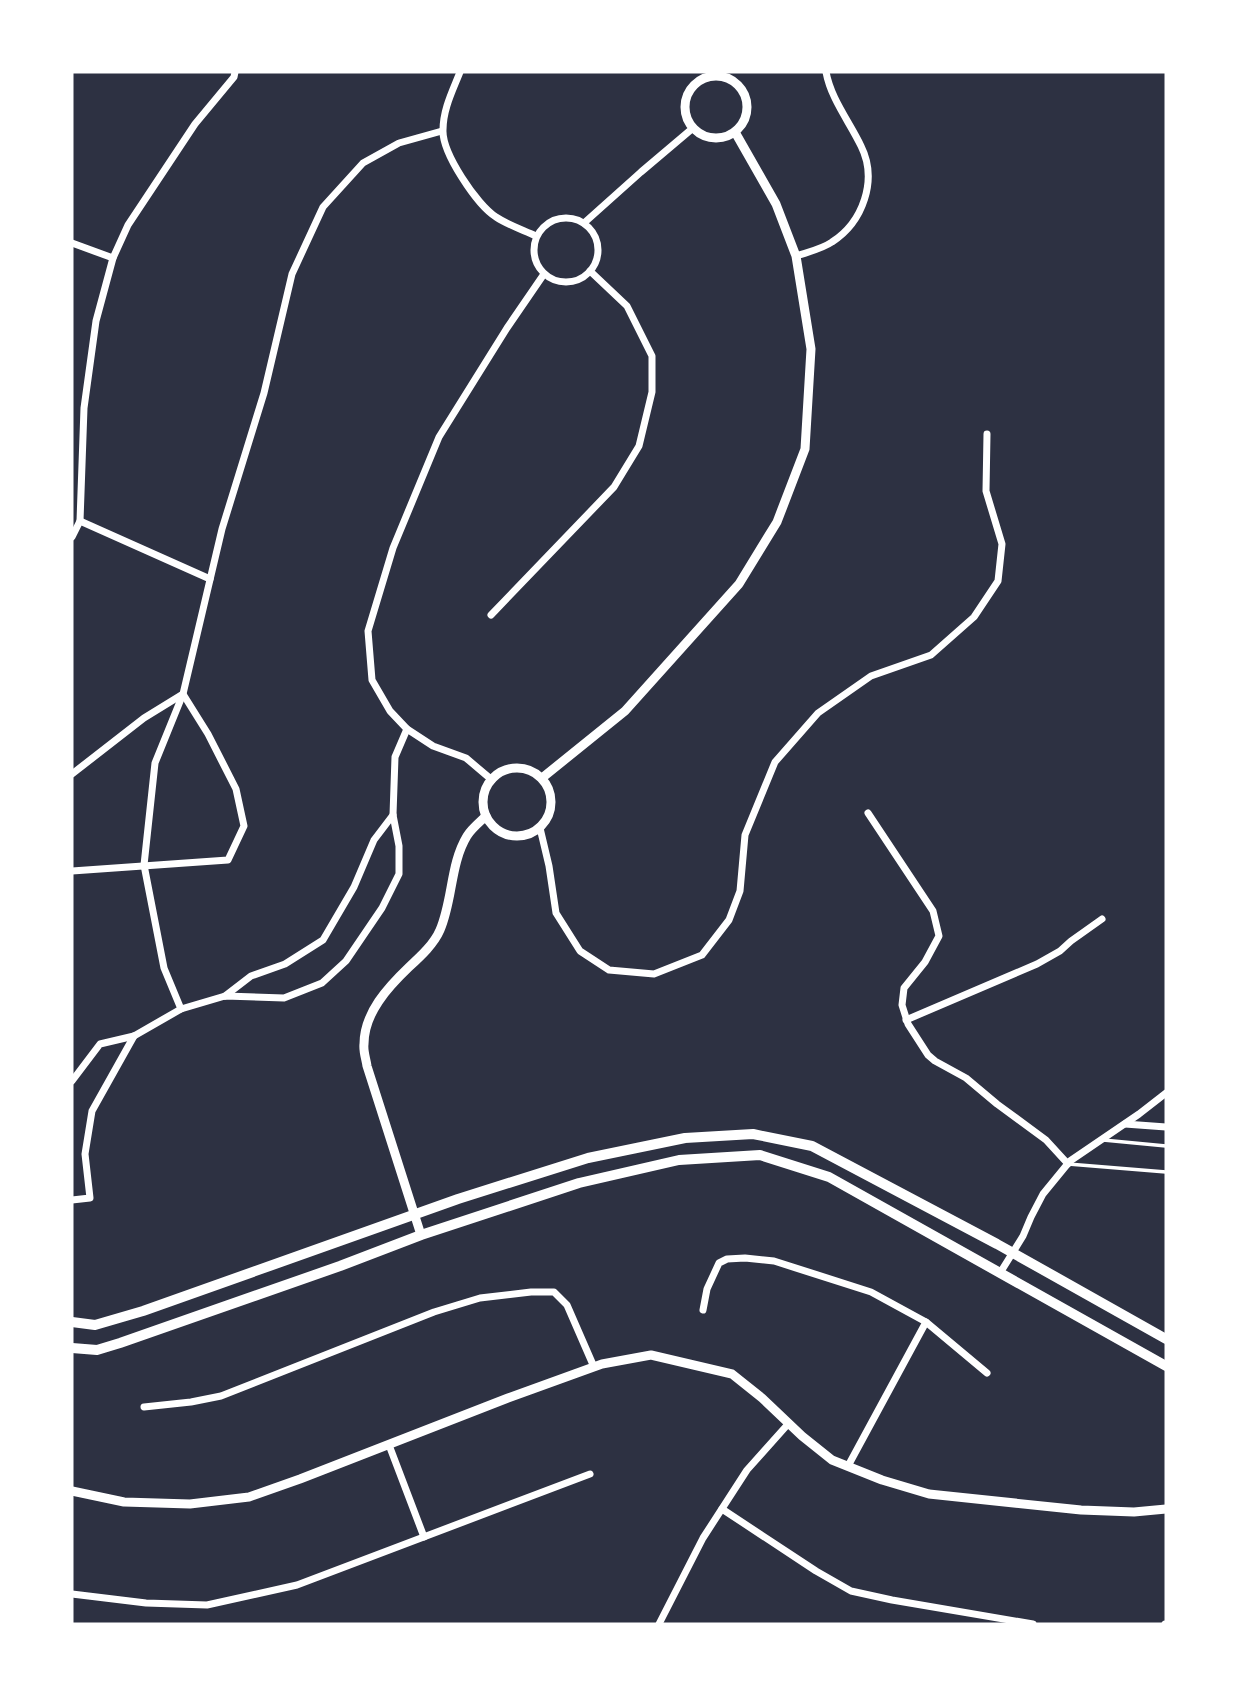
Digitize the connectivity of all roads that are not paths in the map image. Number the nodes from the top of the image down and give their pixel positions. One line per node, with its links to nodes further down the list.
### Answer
1 (235, 72): 12 (street)
2 (460, 72): 6 (street)
3 (826, 72): 11 (street)
4 (729, 75): 5 (street); 7 (street)
5 (693, 128): 7 (street); 8 (street)
6 (442, 131): 9 (street); 18 (street)
7 (735, 132): 11 (street)
8 (584, 223): 9 (street); 13 (street)
9 (536, 236): 14 (street)
10 (72, 243): 12 (street)
11 (796, 256): 23 (street)
12 (113, 258): 16 (street)
13 (590, 271): 14 (street); 19 (street)
14 (544, 274): 21 (street)
15 (987, 434): 28 (street)
16 (80, 521): 17 (street); 18 (street)
17 (72, 537)
18 (210, 579): 20 (street)
19 (491, 615)
20 (183, 694): 22 (street); 29 (street); 29 (street)
21 (407, 729): 24 (street); 26 (street)
22 (72, 774)
23 (542, 778): 24 (street); 28 (street)
24 (492, 780): 27 (street)
25 (868, 813): 34 (street)
26 (393, 815): 32 (street); 32 (street)
27 (486, 816): 28 (street); 45 (street)
28 (540, 828)
29 (144, 866): 30 (street); 33 (street)
30 (72, 871)
31 (1102, 919): 34 (street)
32 (225, 996): 33 (street)
33 (181, 1009): 35 (street)
34 (906, 1020): 42 (street)
35 (134, 1036): 36 (street); 44 (street)
36 (72, 1081)
37 (1166, 1093): 38 (street)
38 (1125, 1124): 39 (street); 40 (street)
39 (1166, 1126)
40 (1101, 1140): 41 (lane); 42 (street)
41 (1166, 1146)
42 (1068, 1164): 43 (lane); 47 (street)
43 (1166, 1172)
44 (72, 1200)
45 (414, 1215): 46 (street); 47 (main road); 50 (main road)
46 (421, 1236): 48 (main road); 53 (main road)
47 (1012, 1252): 48 (street); 52 (main road)
48 (1000, 1273): 55 (main road)
49 (703, 1310): 51 (street)
50 (72, 1322)
51 (926, 1322): 56 (street); 60 (street)
52 (1166, 1339)
53 (72, 1348)
54 (594, 1367): 57 (street); 58 (street); 59 (street)
55 (1166, 1367)
56 (987, 1373)
57 (144, 1407)
58 (789, 1423): 60 (street); 63 (street)
59 (389, 1445): 62 (street); 65 (street)
60 (848, 1466): 64 (street)
61 (590, 1474): 65 (street)
62 (72, 1491)
63 (722, 1508): 67 (street); 68 (street)
64 (1166, 1509)
65 (424, 1537): 66 (street)
66 (72, 1594)
67 (659, 1624)
68 (1033, 1624)

